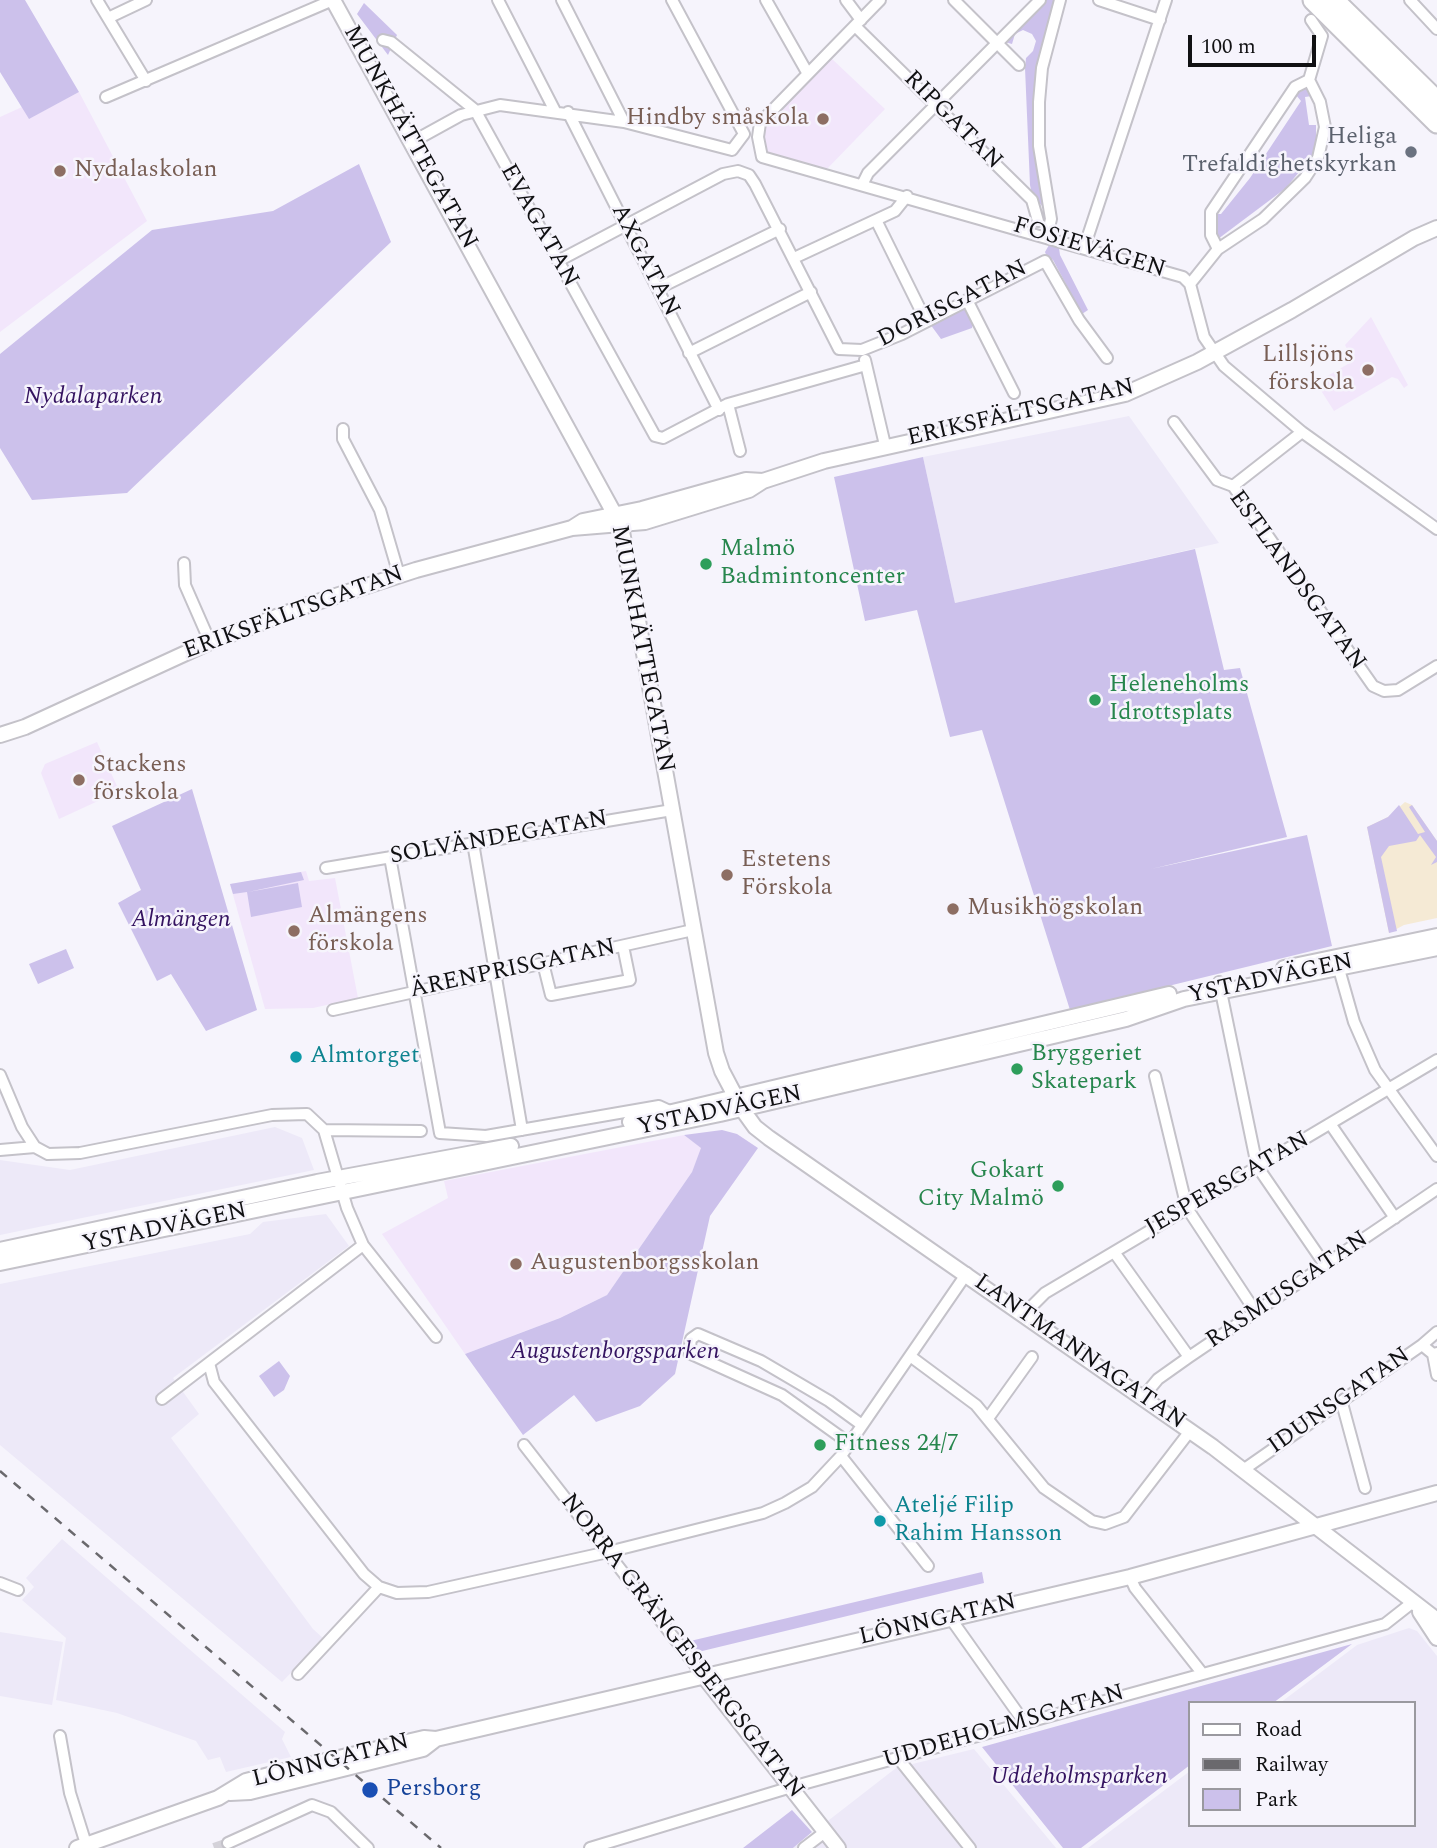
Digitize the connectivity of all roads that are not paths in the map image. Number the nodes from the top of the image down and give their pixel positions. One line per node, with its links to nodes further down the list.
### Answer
1 (97, 0): 18 (street)
2 (146, 0): 18 (street)
3 (333, 0): 28 (street); 37 (street, MUNKHÄTTEGATAN)
4 (498, 0): 33 (street)
5 (562, 0): 35 (street)
6 (672, 0): 35 (street)
7 (766, 0): 26 (street)
8 (846, 0): 21 (street, RIPGATAN)
9 (880, 0): 21 (street)
10 (954, 0): 24 (street)
11 (1041, 0): 24 (street)
12 (1060, 0): 46 (street)
13 (1099, 0): 19 (street)
14 (1166, 0): 19 (street)
15 (1313, 0): 36 (highway)
16 (1334, 0): 30 (highway)
17 (1410, 0): 22 (street)
18 (108, 18): 28 (street)
19 (1160, 20): 48 (street)
20 (1311, 20): 27 (street)
21 (858, 23): 26 (street); 31 (street, RIPGATAN)
22 (1437, 29)
23 (383, 40): 32 (street, EVAGATAN)
24 (996, 42): 25 (street); 31 (street)
25 (1019, 65)
26 (808, 74): 38 (street, FOSIEVÄGEN)
27 (1309, 80): 49 (street); 49 (street)
28 (146, 81): 29 (street)
29 (106, 97)
30 (1437, 101)
31 (935, 104): 38 (street); 42 (street, RIPGATAN)
32 (474, 110): 33 (street); 37 (street); 51 (street, EVAGATAN)
33 (555, 111): 34 (street)
34 (568, 112): 35 (street); 43 (street, AXGATAN)
35 (624, 122)
36 (1437, 124)
37 (412, 142): 73 (street, MUNKHÄTTEGATAN)
38 (862, 185): 39 (street, FOSIEVÄGEN)
39 (907, 196): 41 (street); 46 (street, FOSIEVÄGEN)
40 (1437, 219): 47 (street, ERIKSFÄLTSGATAN)
41 (876, 220): 50 (street); 56 (street)
42 (1038, 221)
43 (626, 225): 45 (street); 51 (street); 53 (street, AXGATAN)
44 (1437, 228): 47 (street, ERIKSFÄLTSGATAN)
45 (780, 229): 50 (street); 53 (street)
46 (1047, 236): 48 (street, FOSIEVÄGEN)
47 (1414, 238): 59 (street, ERIKSFÄLTSGATAN)
48 (1084, 248): 52 (street, FOSIEVÄGEN)
49 (1218, 249): 52 (street)
50 (794, 258): 54 (street)
51 (558, 261): 69 (street, EVAGATAN)
52 (1190, 284): 59 (street, FOSIEVÄGEN)
53 (659, 288): 60 (street, AXGATAN)
54 (811, 292): 57 (street); 60 (street)
55 (967, 300): 56 (street, DORISGATAN); 61 (street, DORISGATAN); 64 (street)
56 (926, 321): 58 (street, DORISGATAN)
57 (839, 349): 58 (street); 63 (street)
58 (862, 350): 62 (street)
59 (1213, 352): 68 (street, FOSIEVÄGEN); 70 (street, ERIKSFÄLTSGATAN)
60 (690, 353): 65 (street, AXGATAN)
61 (1107, 358)
62 (866, 365): 63 (street, DORISGATAN); 70 (street)
63 (848, 369): 65 (street, DORISGATAN)
64 (1014, 393)
65 (723, 407): 69 (street, DORISGATAN); 71 (street, AXGATAN)
66 (1174, 422): 72 (street, ESTLANDSGATAN)
67 (343, 429): 76 (street)
68 (1302, 432): 72 (street); 74 (street, FOSIEVÄGEN)
69 (663, 438)
70 (885, 445): 73 (street, ERIKSFÄLTSGATAN)
71 (740, 451)
72 (1233, 486): 78 (street, ESTLANDSGATAN)
73 (619, 520): 76 (street, ERIKSFÄLTSGATAN); 82 (street, MUNKHÄTTEGATAN)
74 (1437, 529)
75 (184, 563): 77 (street)
76 (399, 575): 77 (street, ERIKSFÄLTSGATAN)
77 (210, 642): 79 (street, ERIKSFÄLTSGATAN)
78 (1437, 666)
79 (25, 727): 80 (street, ERIKSFÄLTSGATAN); 81 (street, ERIKSFÄLTSGATAN)
80 (0, 735)
81 (0, 746)
82 (672, 810): 83 (street, SOLVÄNDEGATAN); 86 (street, MUNKHÄTTEGATAN)
83 (473, 843): 84 (street, SOLVÄNDEGATAN); 92 (street)
84 (390, 858): 85 (street, SOLVÄNDEGATAN); 94 (street)
85 (326, 868)
86 (693, 930): 88 (street, ÄRENPRISGATAN); 100 (street, MUNKHÄTTEGATAN)
87 (1437, 936): 90 (street, YSTADVÄGEN)
88 (623, 946): 91 (street, ÄRENPRISGATAN); 91 (street)
89 (1437, 948): 90 (street, YSTADVÄGEN)
90 (1337, 962): 93 (street, YSTADVÄGEN); 99 (street)
91 (543, 963): 92 (street, ÄRENPRISGATAN)
92 (495, 974): 94 (street, ÄRENPRISGATAN); 104 (street)
93 (1220, 986): 100 (street, YSTADVÄGEN); 109 (street)
94 (414, 992): 95 (street, ÄRENPRISGATAN); 104 (street, YSTADVÄGEN)
95 (333, 1010)
96 (1437, 1060): 99 (street, JESPERSGATAN)
97 (0, 1075): 106 (street)
98 (1155, 1076): 112 (street)
99 (1387, 1089): 102 (street, JESPERSGATAN); 108 (street)
100 (739, 1103): 101 (street, YSTADVÄGEN); 110 (street, YSTADVÄGEN); 119 (street, LANTMANNAGATAN)
101 (672, 1112): 104 (street, YSTADVÄGEN); 110 (street, YSTADVÄGEN)
102 (1331, 1125): 109 (street, JESPERSGATAN); 113 (street)
103 (324, 1130): 105 (street); 106 (street); 110 (street)
104 (522, 1130)
105 (421, 1131)
106 (35, 1147): 107 (street)
107 (0, 1150)
108 (1437, 1156)
109 (1257, 1166): 112 (street, JESPERSGATAN); 118 (street)
110 (340, 1185): 114 (street); 115 (street, YSTADVÄGEN); 117 (street, YSTADVÄGEN)
111 (1437, 1189): 113 (street, RASMUSGATAN)
112 (1187, 1208): 116 (street, JESPERSGATAN); 120 (street)
113 (1395, 1218): 118 (street, RASMUSGATAN)
114 (363, 1245): 123 (street); 129 (street)
115 (0, 1250)
116 (1114, 1252): 121 (street, JESPERSGATAN); 128 (street)
117 (0, 1264)
118 (1325, 1265): 120 (street, RASMUSGATAN)
119 (967, 1273): 121 (street, LANTMANNAGATAN); 126 (street)
120 (1255, 1311): 128 (street, RASMUSGATAN)
121 (1024, 1314): 131 (street, LANTMANNAGATAN)
122 (1437, 1332): 124 (street)
123 (436, 1337)
124 (1422, 1345): 125 (street, IDUNSGATAN); 133 (street, IDUNSGATAN)
125 (1435, 1353): 130 (street)
126 (909, 1356): 134 (street); 135 (street)
127 (1032, 1357): 134 (street)
128 (1189, 1357): 131 (street, RASMUSGATAN)
129 (209, 1363): 132 (street); 148 (street)
130 (1437, 1375)
131 (1143, 1397): 136 (street, LANTMANNAGATAN)
132 (162, 1399)
133 (1342, 1403): 140 (street, IDUNSGATAN); 141 (street)
134 (989, 1417): 136 (street)
135 (862, 1425): 137 (street); 137 (street)
136 (1190, 1431): 140 (street, LANTMANNAGATAN)
137 (849, 1443): 139 (street)
138 (524, 1445): 144 (street, NORRA GRÄNGESBERGSGATAN)
139 (841, 1456): 144 (street); 145 (street)
140 (1243, 1470): 143 (street, LANTMANNAGATAN)
141 (1365, 1488)
142 (1437, 1493): 143 (street, LÖNNGATAN)
143 (1317, 1527): 146 (street, LÖNNGATAN); 150 (street, LANTMANNAGATAN)
144 (608, 1552): 148 (street); 156 (street, NORRA GRÄNGESBERGSGATAN)
145 (928, 1566)
146 (1130, 1577): 151 (street, LÖNNGATAN); 154 (street)
147 (0, 1583): 149 (street)
148 (379, 1587): 155 (street)
149 (18, 1590)
150 (1413, 1602): 152 (street, LANTMANNAGATAN); 153 (street, LANTMANNAGATAN); 154 (street, UDDEHOLMSGATAN)
151 (951, 1619): 156 (street, LÖNNGATAN); 157 (street)
152 (1437, 1620)
153 (1437, 1637)
154 (1202, 1672): 157 (street, UDDEHOLMSGATAN)
155 (298, 1674)
156 (702, 1674): 160 (street, NORRA GRÄNGESBERGSGATAN); 163 (street, LÖNNGATAN)
157 (1024, 1722): 159 (street, UDDEHOLMSGATAN)
158 (60, 1736): 163 (street)
159 (898, 1758): 160 (street, UDDEHOLMSGATAN); 168 (street)
160 (789, 1788): 161 (street, NORRA GRÄNGESBERGSGATAN); 165 (street, UDDEHOLMSGATAN)
161 (825, 1832): 166 (street); 167 (street, NORRA GRÄNGESBERGSGATAN)
162 (228, 1843): 164 (street)
163 (83, 1847)
164 (368, 1848)
165 (590, 1848)
166 (804, 1848)
167 (838, 1848)
168 (970, 1848)

